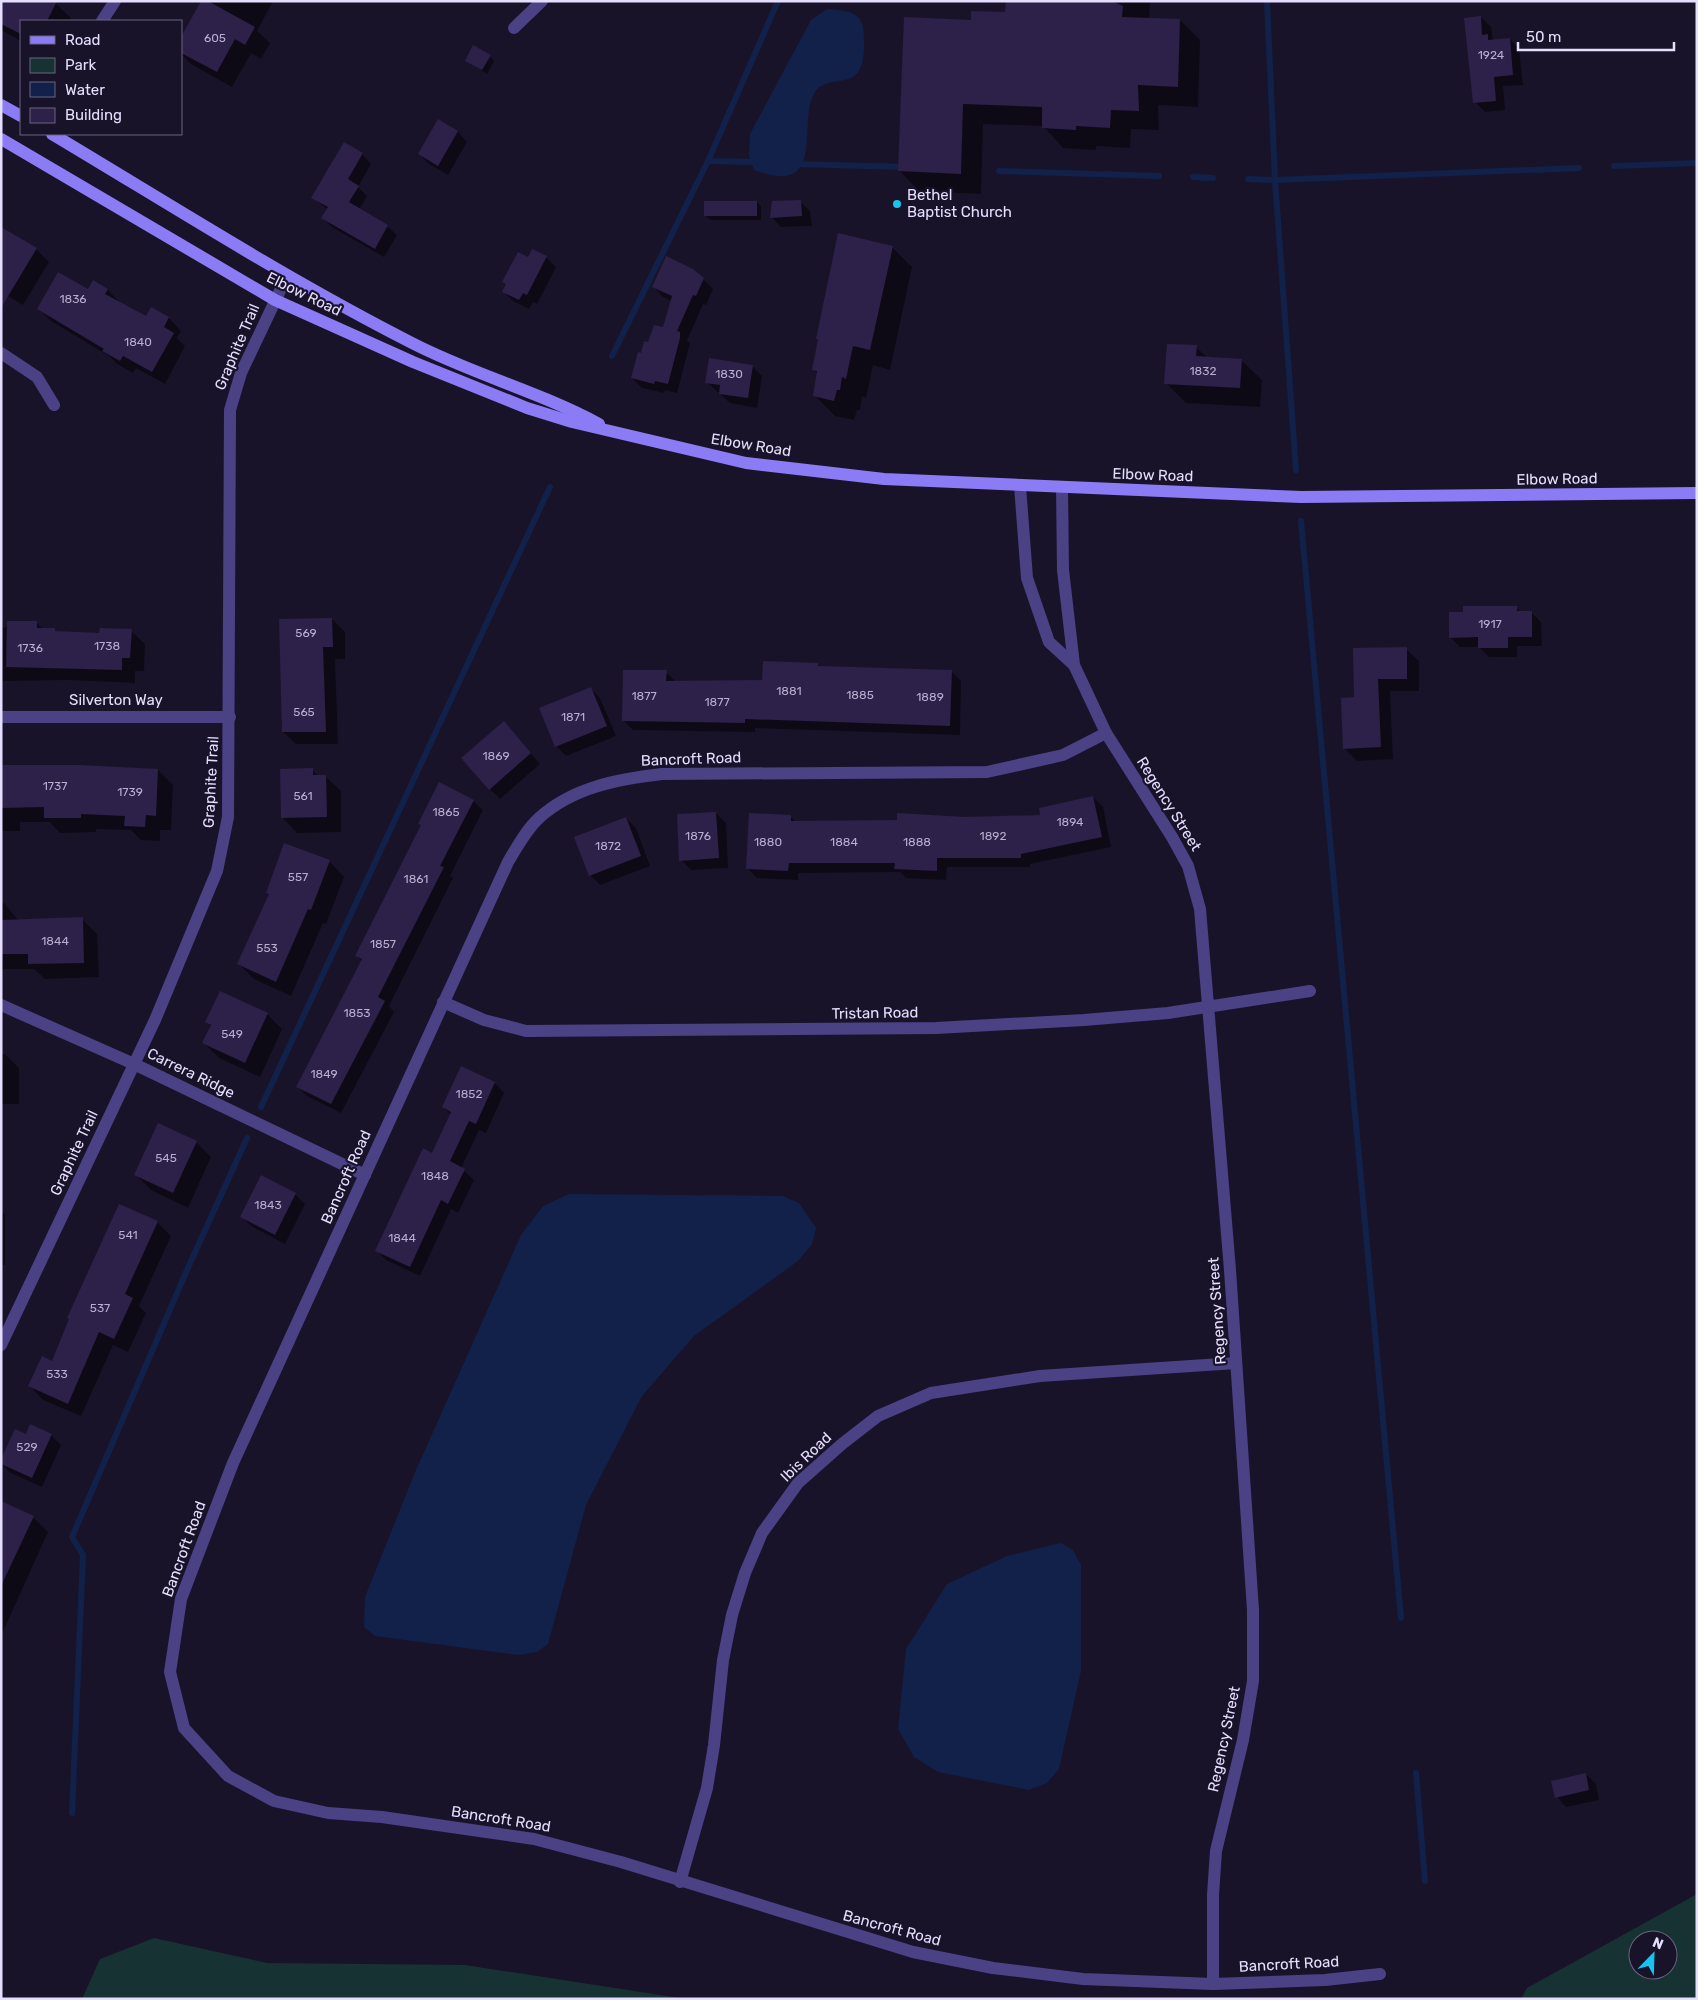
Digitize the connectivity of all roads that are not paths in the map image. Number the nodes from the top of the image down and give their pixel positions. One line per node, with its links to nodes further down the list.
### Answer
1 (115, 1): 3 (street)
2 (542, 1): 4 (street)
3 (103, 20)
4 (514, 28)
5 (1, 105): 6 (main road)
6 (20, 115)
7 (54, 135): 9 (main road, Elbow Road)
8 (1, 139): 10 (main road, Elbow Road)
9 (287, 276): 10 (street, Graphite Trail); 13 (main road, Elbow Road)
10 (275, 300): 13 (main road, Elbow Road); 19 (street, Graphite Trail)
11 (1, 353): 12 (street)
12 (54, 404)
13 (612, 431): 14 (main road, Elbow Road)
14 (1020, 486): 15 (main road, Elbow Road); 17 (street, Regency Street)
15 (1062, 488): 16 (main road, Elbow Road); 17 (street, Regency Street)
16 (1697, 493)
17 (1074, 665): 20 (street, Regency Street)
18 (1, 717): 19 (street, Silverton Way)
19 (230, 717): 25 (street, Graphite Trail)
20 (1106, 733): 22 (street, Bancroft Road); 24 (street, Regency Street)
21 (1310, 991): 24 (street, Tristan Road)
22 (442, 1002): 24 (street, Tristan Road); 26 (street, Bancroft Road)
23 (1, 1005): 25 (street, Carrera Ridge)
24 (1209, 1007): 28 (street, Regency Street)
25 (134, 1064): 26 (street, Carrera Ridge); 27 (street, Graphite Trail)
26 (365, 1175): 29 (street, Bancroft Road)
27 (3, 1339)
28 (1236, 1363): 29 (street, Ibis Road); 31 (street, Regency Street)
29 (680, 1882): 31 (street, Bancroft Road)
30 (1380, 1974): 31 (street, Bancroft Road)
31 (1213, 1984)

